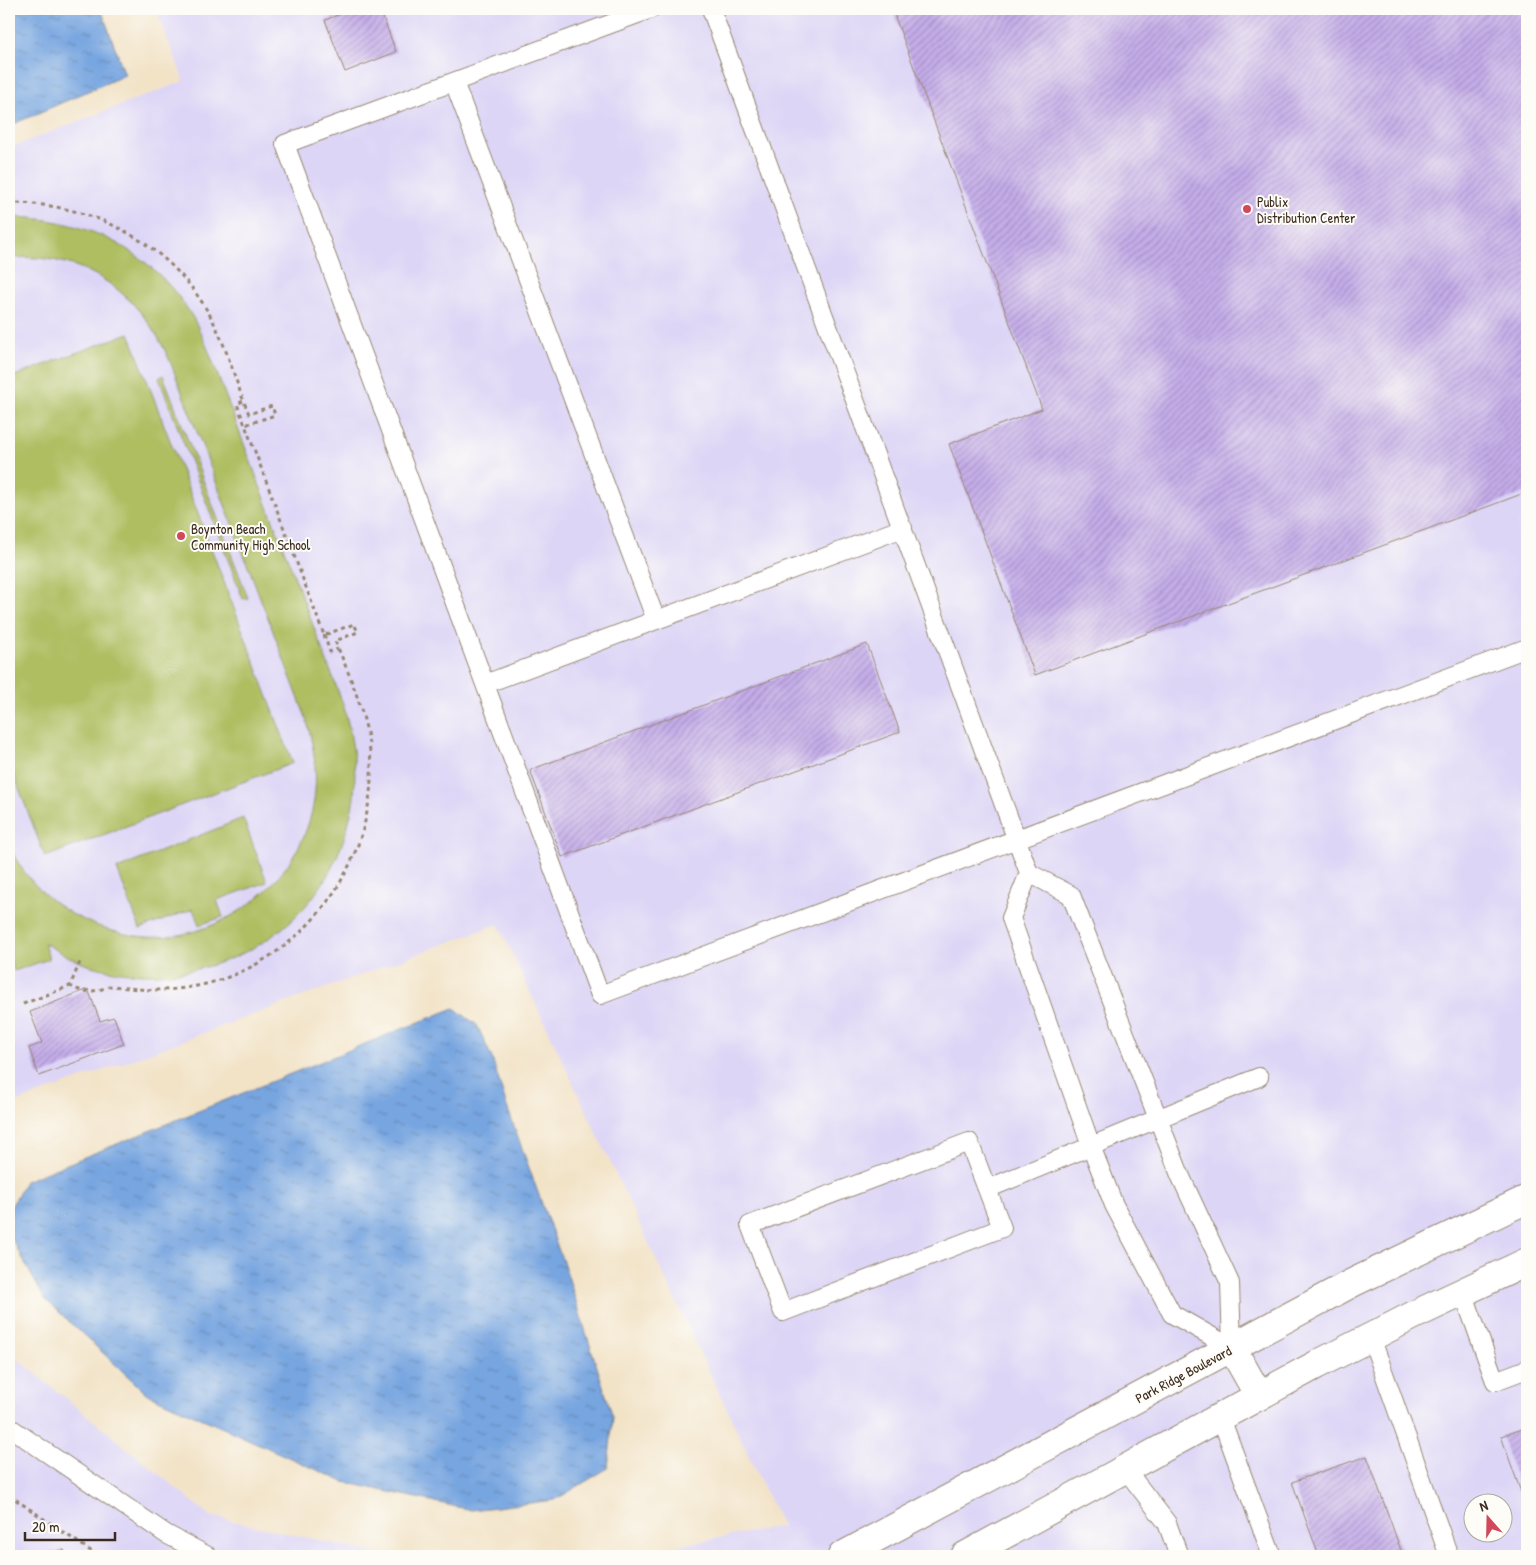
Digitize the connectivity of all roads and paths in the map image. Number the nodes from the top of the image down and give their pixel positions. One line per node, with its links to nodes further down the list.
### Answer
1 (651, 9): 3 (lane)
2 (710, 9): 7 (lane)
3 (454, 82): 8 (lane); 12 (lane)
4 (9, 203): 5 (path)
5 (243, 401): 6 (path); 6 (path)
6 (245, 426): 9 (path)
7 (903, 528): 8 (lane); 13 (lane)
8 (656, 620): 12 (lane)
9 (324, 635): 11 (path); 11 (path)
10 (1527, 648): 13 (lane)
11 (338, 649): 16 (path)
12 (485, 684): 13 (lane)
13 (1017, 839): 14 (lane)
14 (1029, 873): 19 (lane); 20 (lane)
15 (80, 962): 16 (path)
16 (70, 986): 17 (path)
17 (23, 1004)
18 (1259, 1077): 19 (lane)
19 (1158, 1118): 20 (lane); 26 (lane)
20 (1091, 1146): 21 (lane); 26 (lane)
21 (987, 1189): 21 (lane)
22 (1527, 1199): 26 (street, Park Ridge Boulevard)
23 (1527, 1262): 24 (street)
24 (1463, 1292): 25 (street); 27 (lane)
25 (1371, 1337): 28 (street); 40 (lane)
26 (1232, 1348): 28 (street); 36 (street, Park Ridge Boulevard)
27 (1527, 1369)
28 (1259, 1396): 29 (street)
29 (1221, 1418): 31 (street); 39 (lane)
30 (9, 1427): 35 (lane)
31 (1126, 1470): 37 (street); 38 (lane)
32 (9, 1495): 33 (path)
33 (94, 1555): 34 (path)
34 (98, 1556)
35 (208, 1556)
36 (842, 1556)
37 (965, 1556)
38 (1179, 1556)
39 (1272, 1556)
40 (1449, 1556)

